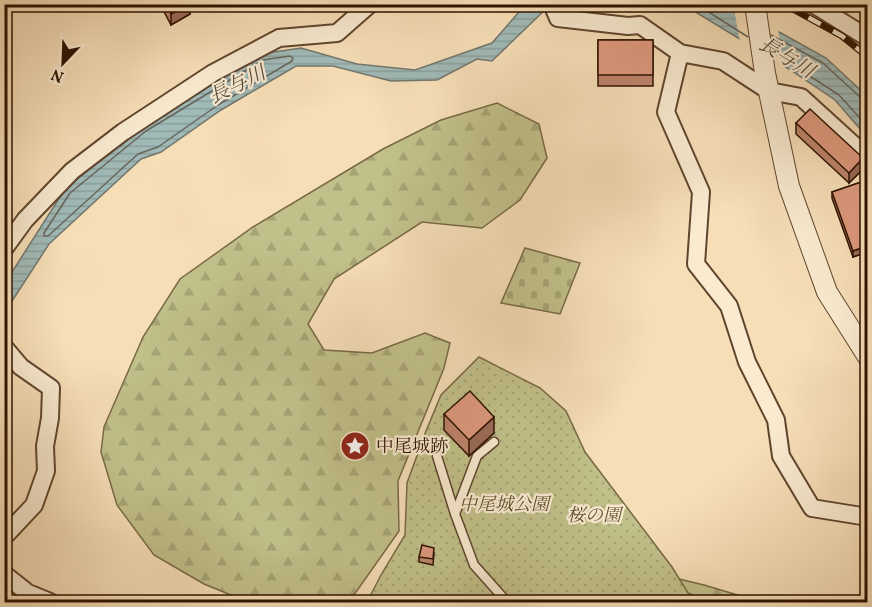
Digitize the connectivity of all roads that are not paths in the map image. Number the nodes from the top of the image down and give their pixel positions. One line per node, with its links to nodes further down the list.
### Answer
1 (369, 4): 9 (street)
2 (755, 4): 7 (street)
3 (813, 4): 5 (street)
4 (555, 11): 6 (street)
5 (867, 38)
6 (680, 53): 7 (street); 15 (street)
7 (767, 82): 8 (street); 11 (street)
8 (867, 158)
9 (4, 249)
10 (4, 347): 16 (street)
11 (867, 357)
12 (494, 442): 14 (lane)
13 (437, 456): 14 (lane)
14 (455, 514): 19 (lane)
15 (867, 517)
16 (4, 537)
17 (4, 574): 18 (street)
18 (50, 603)
19 (507, 603)

